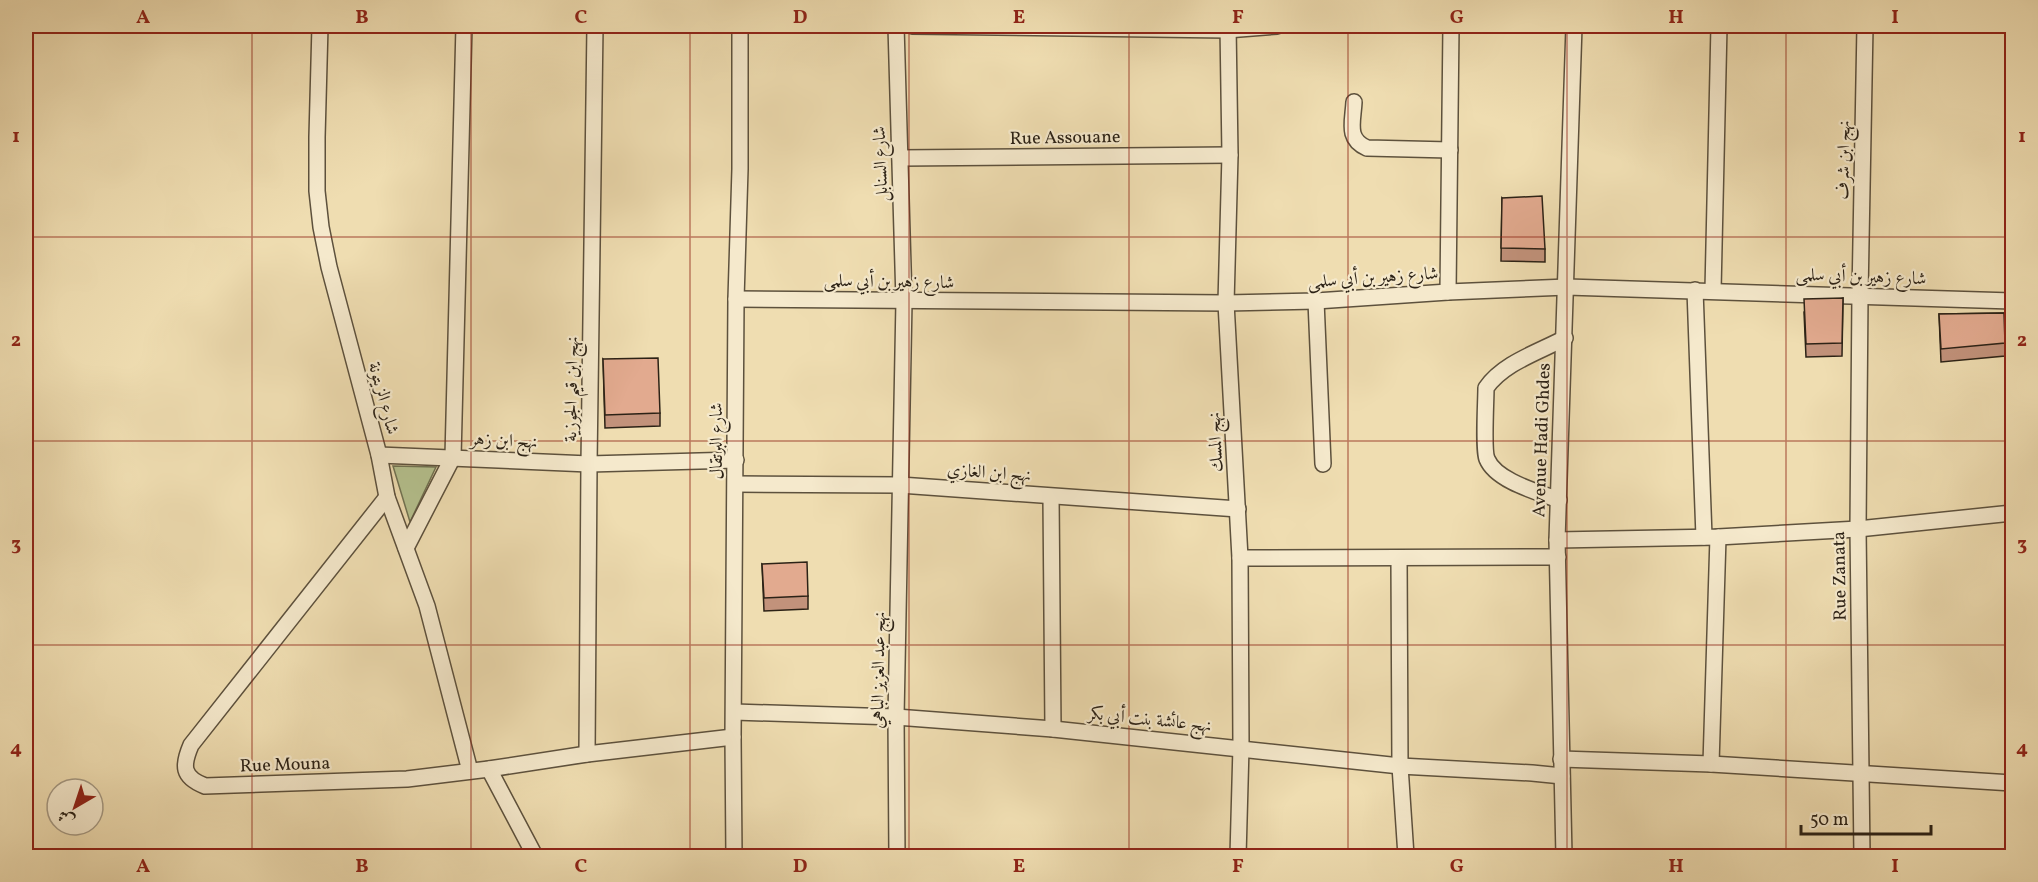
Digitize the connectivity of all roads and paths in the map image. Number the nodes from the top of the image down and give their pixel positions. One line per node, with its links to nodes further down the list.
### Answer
1 (320, 26): 28 (street, شارع الزيتونة)
2 (464, 26): 29 (street)
3 (595, 26): 31 (street, نهج ابن قيم الجوزية)
4 (740, 26): 22 (street, شارع البرتقال)
5 (896, 26): 16 (street, شارع السنابل)
6 (912, 26): 12 (street)
7 (1276, 26): 12 (street)
8 (1451, 26): 14 (street)
9 (1574, 26): 17 (street, Avenue Hadi Ghdes)
10 (1719, 26): 19 (street)
11 (1866, 26): 21 (street, نهج ابن شرف)
12 (1228, 28): 15 (street, نهج المسك)
13 (1354, 102): 14 (street)
14 (1450, 150): 20 (street)
15 (1230, 155): 16 (street, Rue Assouane); 26 (street, نهج المسك)
16 (900, 159): 23 (street, شارع السنابل)
17 (1567, 287): 18 (street, شارع زهير بن أبي سلمى); 20 (street, شارع زهير بن أبي سلمى); 27 (street, Avenue Hadi Ghdes)
18 (1695, 290): 19 (street, شارع زهير بن أبي سلمى); 41 (street)
19 (1713, 290): 21 (street, شارع زهير بن أبي سلمى)
20 (1448, 292): 24 (street, شارع زهير بن أبي سلمى)
21 (1860, 295): 25 (street, شارع زهير بن أبي سلمى); 40 (street, Rue Zanata)
22 (736, 299): 23 (street, شارع زهير بن أبي سلمى); 30 (street, شارع البرتقال)
23 (904, 301): 26 (street, شارع زهير بن أبي سلمى); 34 (street, شارع السنابل)
24 (1316, 301): 26 (street, شارع زهير بن أبي سلمى); 32 (street)
25 (2013, 301)
26 (1226, 303): 38 (street, نهج المسك)
27 (1565, 338): 37 (street, Avenue Hadi Ghdes); 37 (street)
28 (379, 454): 29 (street, نهج ابن زهر); 35 (street, شارع الزيتونة)
29 (453, 457): 31 (street, نهج ابن زهر); 43 (street)
30 (736, 460): 31 (street, نهج ابن زهر); 33 (street, شارع البرتقال)
31 (589, 464): 52 (street, نهج ابن قيم الجوزية)
32 (1323, 464)
33 (736, 484): 34 (street, نهج ابن الغازي); 47 (street, شارع البرتقال)
34 (900, 485): 36 (street, نهج ابن الغازي); 48 (street, نهج عبد العزيز الباهي)
35 (387, 496): 43 (street, شارع الزيتونة); 57 (street, Rue Mouna)
36 (1051, 497): 38 (street, نهج ابن الغازي); 49 (street)
37 (1559, 500): 42 (street, Avenue Hadi Ghdes)
38 (1238, 509): 45 (street, نهج المسك)
39 (2013, 513): 40 (street)
40 (1858, 529): 41 (street); 58 (street, Rue Zanata)
41 (1711, 537): 42 (street); 54 (street)
42 (1557, 540): 44 (street, Avenue Hadi Ghdes)
43 (406, 548): 57 (street, شارع الزيتونة)
44 (1558, 557): 46 (street); 53 (street, Avenue Hadi Ghdes)
45 (1240, 558): 46 (street); 51 (street, نهج المسك)
46 (1399, 558): 55 (street)
47 (734, 712): 48 (street, نهج عائشة بنت أبي بكر); 50 (street, شارع البرتقال)
48 (896, 717): 49 (street, نهج عائشة بنت أبي بكر); 63 (street, نهج عبد العزيز الباهي)
49 (1053, 729): 51 (street, نهج عائشة بنت أبي بكر)
50 (733, 737): 52 (street, Rue Mouna); 62 (street, شارع البرتقال)
51 (1241, 747): 55 (street, نهج عائشة بنت أبي بكر); 64 (street, نهج المسك)
52 (587, 754): 56 (street, Rue Mouna)
53 (1561, 759): 54 (street); 59 (street, Avenue Hadi Ghdes)
54 (1711, 764): 58 (street)
55 (1400, 765): 59 (street, نهج عائشة بنت أبي بكر); 65 (street)
56 (489, 770): 57 (street, Rue Mouna); 61 (street)
57 (470, 771)
58 (1862, 772): 60 (street); 67 (street, Rue Zanata)
59 (1562, 776): 66 (street, Avenue Hadi Ghdes)
60 (2013, 783)
61 (535, 856)
62 (734, 856)
63 (897, 856)
64 (1238, 856)
65 (1406, 856)
66 (1564, 856)
67 (1862, 856)

